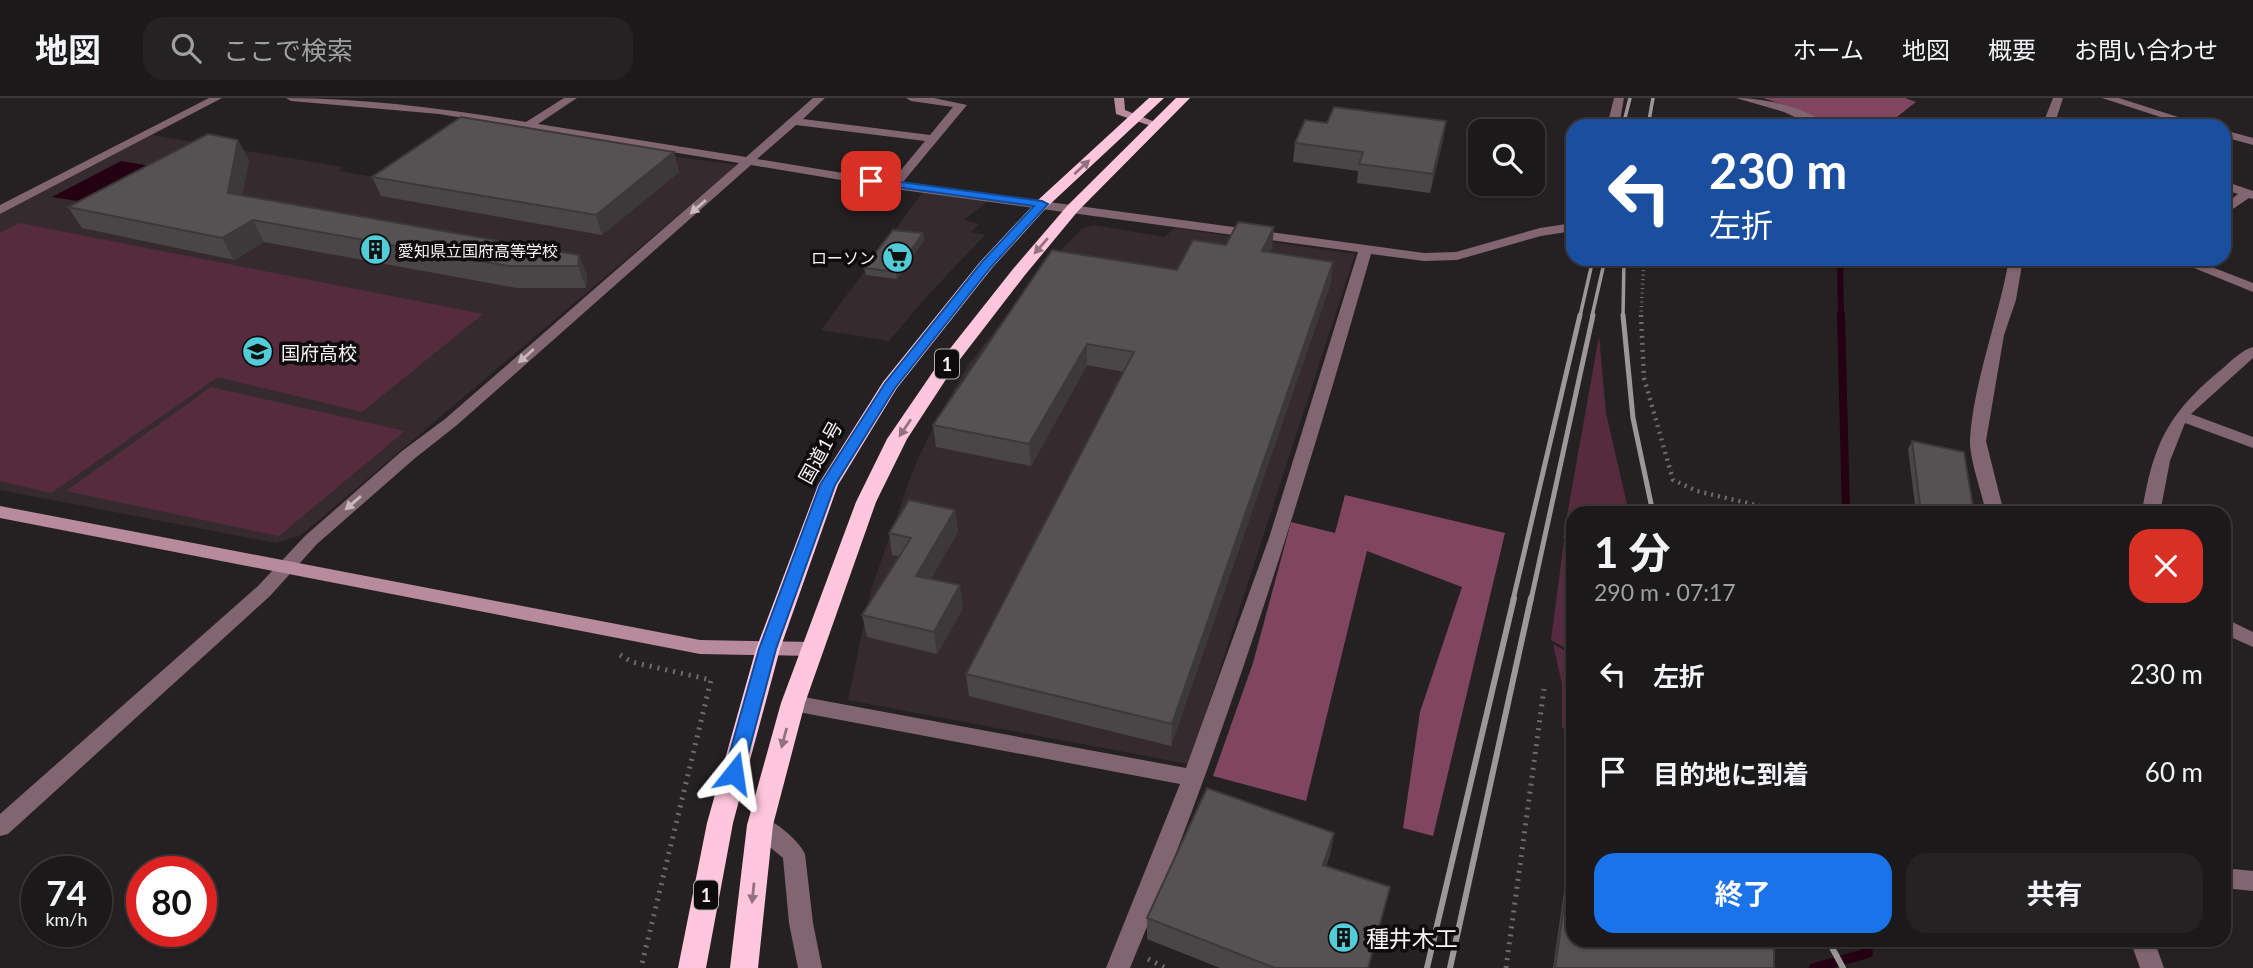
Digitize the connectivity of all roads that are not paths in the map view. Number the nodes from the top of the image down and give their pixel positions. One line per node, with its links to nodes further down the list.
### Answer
1 (217, 98): 33 (street)
2 (291, 98): 22 (street)
3 (572, 98): 22 (street)
4 (820, 98): 20 (street)
5 (911, 98): 24 (street)
6 (1119, 98): 14 (street)
7 (1157, 98): 14 (highway, 国道1号 / 1)
8 (1182, 98): 21 (highway, 1)
9 (1619, 98): 15 (street)
10 (1741, 98): 16 (street)
11 (2058, 98): 17 (street)
12 (2107, 98): 13 (street)
13 (2164, 115): 18 (street); 19 (street)
14 (1134, 118): 21 (street); 30 (highway, 国道1号 / 1, one-way to 14)
15 (1614, 119)
16 (1808, 119)
17 (2050, 119)
18 (2159, 119)
19 (2177, 119)
20 (794, 121): 24 (street); 26 (street)
21 (1154, 124): 32 (highway, 1)
22 (525, 127): 26 (street)
23 (2231, 135): 25 (street)
24 (933, 139): 27 (street)
25 (2253, 142)
26 (750, 162): 27 (street); 45 (street, one-way to 45)
27 (895, 185): 30 (street)
28 (2231, 188): 29 (street)
29 (2250, 194): 31 (street)
30 (1042, 204): 32 (street); 48 (highway, 国道1号 / 1)
31 (2231, 206)
32 (1073, 208): 35 (street); 49 (highway, 1, one-way to 49)
33 (0, 210)
34 (1566, 228): 35 (street)
35 (1365, 250): 51 (street)
36 (2015, 266): 42 (street)
37 (2196, 266): 38 (street)
38 (2253, 289)
39 (2253, 351): 40 (street)
40 (2181, 416): 41 (street); 43 (street)
41 (2253, 443)
42 (1993, 506)
43 (2152, 506)
44 (0, 512): 45 (street)
45 (288, 566): 48 (street); 53 (street)
46 (2231, 629): 47 (street)
47 (2253, 640)
48 (768, 649): 49 (street); 57 (highway, 国道1号 / 1)
49 (811, 649): 50 (highway, 1)
50 (793, 703): 51 (street); 52 (highway, 1, one-way to 52)
51 (1193, 778): 60 (street)
52 (760, 825): 58 (highway, 1, one-way to 58); 59 (street)
53 (0, 827)
54 (2231, 879): 55 (street)
55 (2253, 881)
56 (2144, 947): 61 (street)
57 (692, 968)
58 (744, 968)
59 (810, 968)
60 (1118, 968)
61 (2152, 968)

